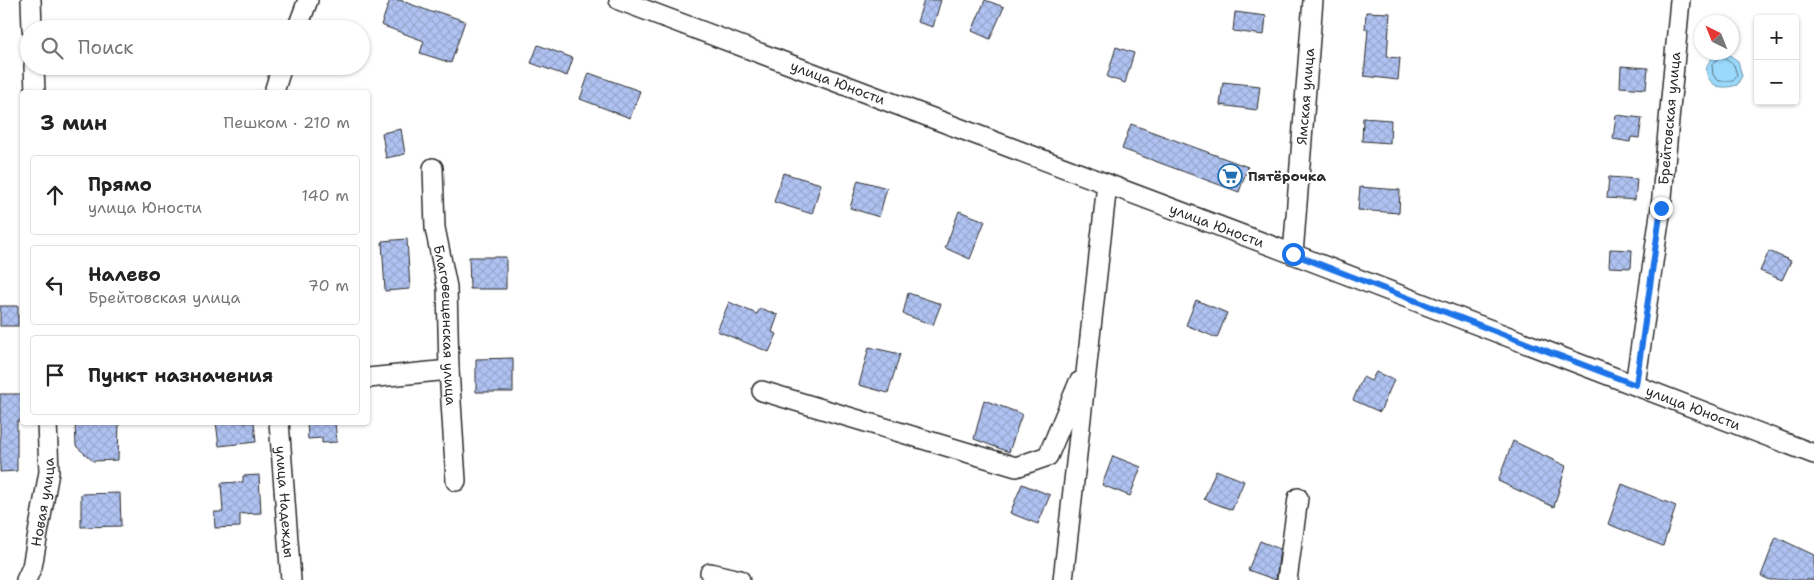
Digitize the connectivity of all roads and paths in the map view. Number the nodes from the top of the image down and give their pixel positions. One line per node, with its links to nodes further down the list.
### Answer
1 (31, 0): 6 (street)
2 (308, 0): 7 (street)
3 (619, 0): 13 (street, улица Юности)
4 (1313, 0): 14 (street, Ямская улица)
5 (1680, 0): 18 (street, Брейтовская улица)
6 (32, 20)
7 (300, 20)
8 (34, 75): 10 (street)
9 (279, 75): 11 (street)
10 (34, 90)
11 (275, 90)
12 (433, 168): 16 (street, Благовещенская улица)
13 (1108, 184): 14 (street, улица Юности); 15 (street)
14 (1293, 254): 18 (street, улица Юности)
15 (1087, 365): 19 (street); 29 (street)
16 (449, 370): 17 (street); 23 (street, Благовещенская улица)
17 (370, 378)
18 (1636, 385): 22 (street, улица Юности)
19 (762, 391)
20 (47, 425): 26 (street, Новая улица)
21 (279, 425): 27 (street, улица Надежды)
22 (1814, 454)
23 (456, 481)
24 (1298, 498): 30 (street)
25 (710, 573): 28 (street)
26 (26, 580)
27 (292, 580)
28 (740, 580)
29 (1063, 580)
30 (1286, 580)

